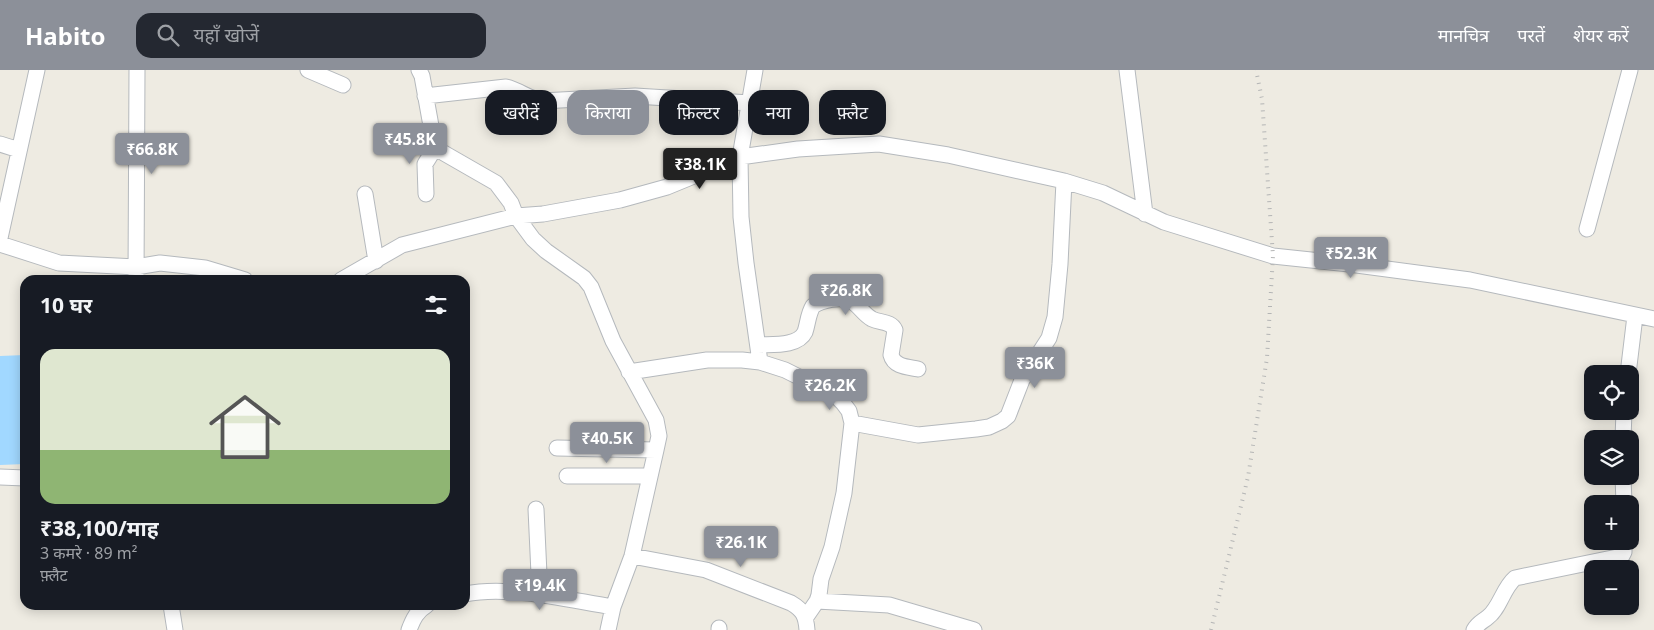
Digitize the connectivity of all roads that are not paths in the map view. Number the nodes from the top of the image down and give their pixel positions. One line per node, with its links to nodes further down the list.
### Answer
1 (37, 70): 15 (street)
2 (137, 70): 26 (street)
3 (308, 70): 8 (street)
4 (419, 70): 10 (street)
5 (755, 70): 9 (street)
6 (1126, 70): 20 (street)
7 (1630, 70): 22 (street)
8 (343, 85)
9 (752, 90)
10 (425, 96): 11 (street); 14 (street)
11 (748, 103)
12 (748, 114): 16 (street)
13 (0, 144): 15 (street)
14 (435, 148): 19 (street); 21 (street)
15 (19, 150): 23 (street)
16 (740, 157): 17 (street); 21 (street); 31 (street)
17 (1064, 181): 20 (street); 36 (street)
18 (365, 194): 25 (street)
19 (426, 194)
20 (1144, 214): 29 (street)
21 (516, 216): 25 (street); 35 (street)
22 (1587, 229)
23 (0, 238)
24 (0, 244): 26 (street)
25 (376, 261): 28 (street)
26 (136, 273): 27 (street)
27 (228, 275)
28 (351, 275)
29 (1635, 316): 30 (street); 33 (street)
30 (1654, 319)
31 (758, 345): 32 (street); 34 (street)
32 (760, 362): 35 (street); 36 (street)
33 (1629, 365)
34 (918, 369)
35 (629, 372): 38 (street)
36 (852, 423): 48 (street)
37 (557, 448): 38 (street)
38 (656, 450): 40 (street)
39 (568, 476): 40 (street)
40 (650, 476): 45 (street)
41 (0, 477): 42 (street)
42 (20, 478)
43 (536, 509): 47 (street)
44 (1624, 550): 57 (street)
45 (632, 556): 49 (street); 52 (street)
46 (470, 594): 47 (street)
47 (540, 596): 49 (street)
48 (817, 601): 52 (street); 56 (street)
49 (613, 607): 55 (street)
50 (172, 610): 53 (street)
51 (420, 610): 54 (street)
52 (806, 624)
53 (175, 630)
54 (410, 630)
55 (608, 630)
56 (974, 630)
57 (1474, 630)

